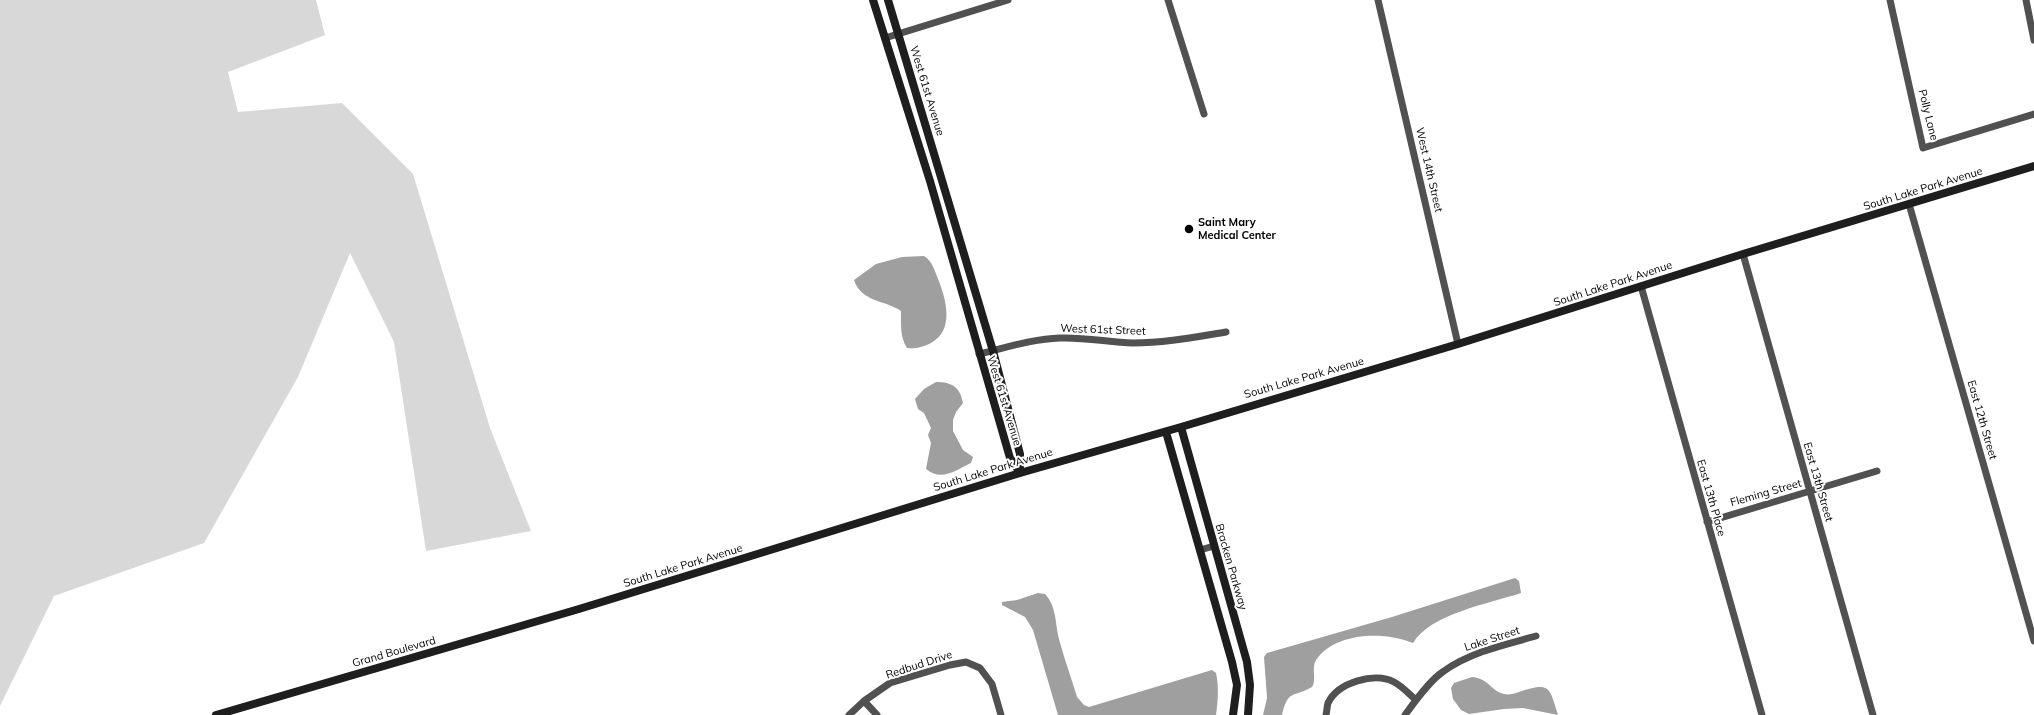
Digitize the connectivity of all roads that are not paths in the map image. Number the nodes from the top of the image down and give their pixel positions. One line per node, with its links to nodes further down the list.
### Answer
1 (873, 0): 9 (main road, West 61st Avenue)
2 (888, 0): 8 (main road, West 61st Avenue)
3 (1008, 0): 8 (street)
4 (1168, 0): 11 (street)
5 (1378, 0): 18 (street, West 14th Street)
6 (1890, 0): 12 (street, Polly Lane)
7 (2026, 0): 10 (street)
8 (898, 34): 9 (street); 19 (main road, West 61st Avenue)
9 (885, 38): 20 (main road, West 61st Avenue)
10 (2034, 40)
11 (1204, 114)
12 (2034, 114)
13 (2034, 166): 14 (main road, South Lake Park Avenue)
14 (1909, 204): 15 (main road, South Lake Park Avenue); 31 (street, East 12th Street)
15 (1743, 254): 16 (main road, South Lake Park Avenue); 25 (street, East 13th Street)
16 (1641, 286): 18 (main road, South Lake Park Avenue); 26 (street, East 13th Place)
17 (1226, 332): 19 (street, West 61st Street)
18 (1458, 344): 21 (main road, South Lake Park Avenue)
19 (992, 351): 20 (street, West 61st Street); 24 (main road, West 61st Avenue)
20 (979, 354): 24 (main road, West 61st Avenue)
21 (1181, 427): 22 (main road, South Lake Park Avenue); 27 (main road, Bracken Parkway)
22 (1166, 432): 24 (main road, South Lake Park Avenue); 28 (main road)
23 (1878, 471): 25 (street, Fleming Street)
24 (1020, 473): 29 (main road, South Lake Park Avenue)
25 (1809, 492): 26 (street, Fleming Street); 43 (street, East 13th Street)
26 (1707, 522): 42 (street, East 13th Place)
27 (1214, 546): 28 (street); 39 (main road, Bracken Parkway)
28 (1200, 550): 38 (main road)
29 (579, 609): 34 (main road, Grand Boulevard)
30 (1536, 636): 32 (street, Lake Street)
31 (2034, 641)
32 (1416, 700): 40 (street); 41 (street, Lake Street)
33 (864, 701): 35 (street, Redbud Drive); 36 (street); 37 (street, Redbud Drive)
34 (216, 715)
35 (848, 715)
36 (877, 715)
37 (1001, 715)
38 (1233, 715)
39 (1248, 715)
40 (1326, 715)
41 (1405, 715)
42 (1762, 715)
43 (1873, 715)

